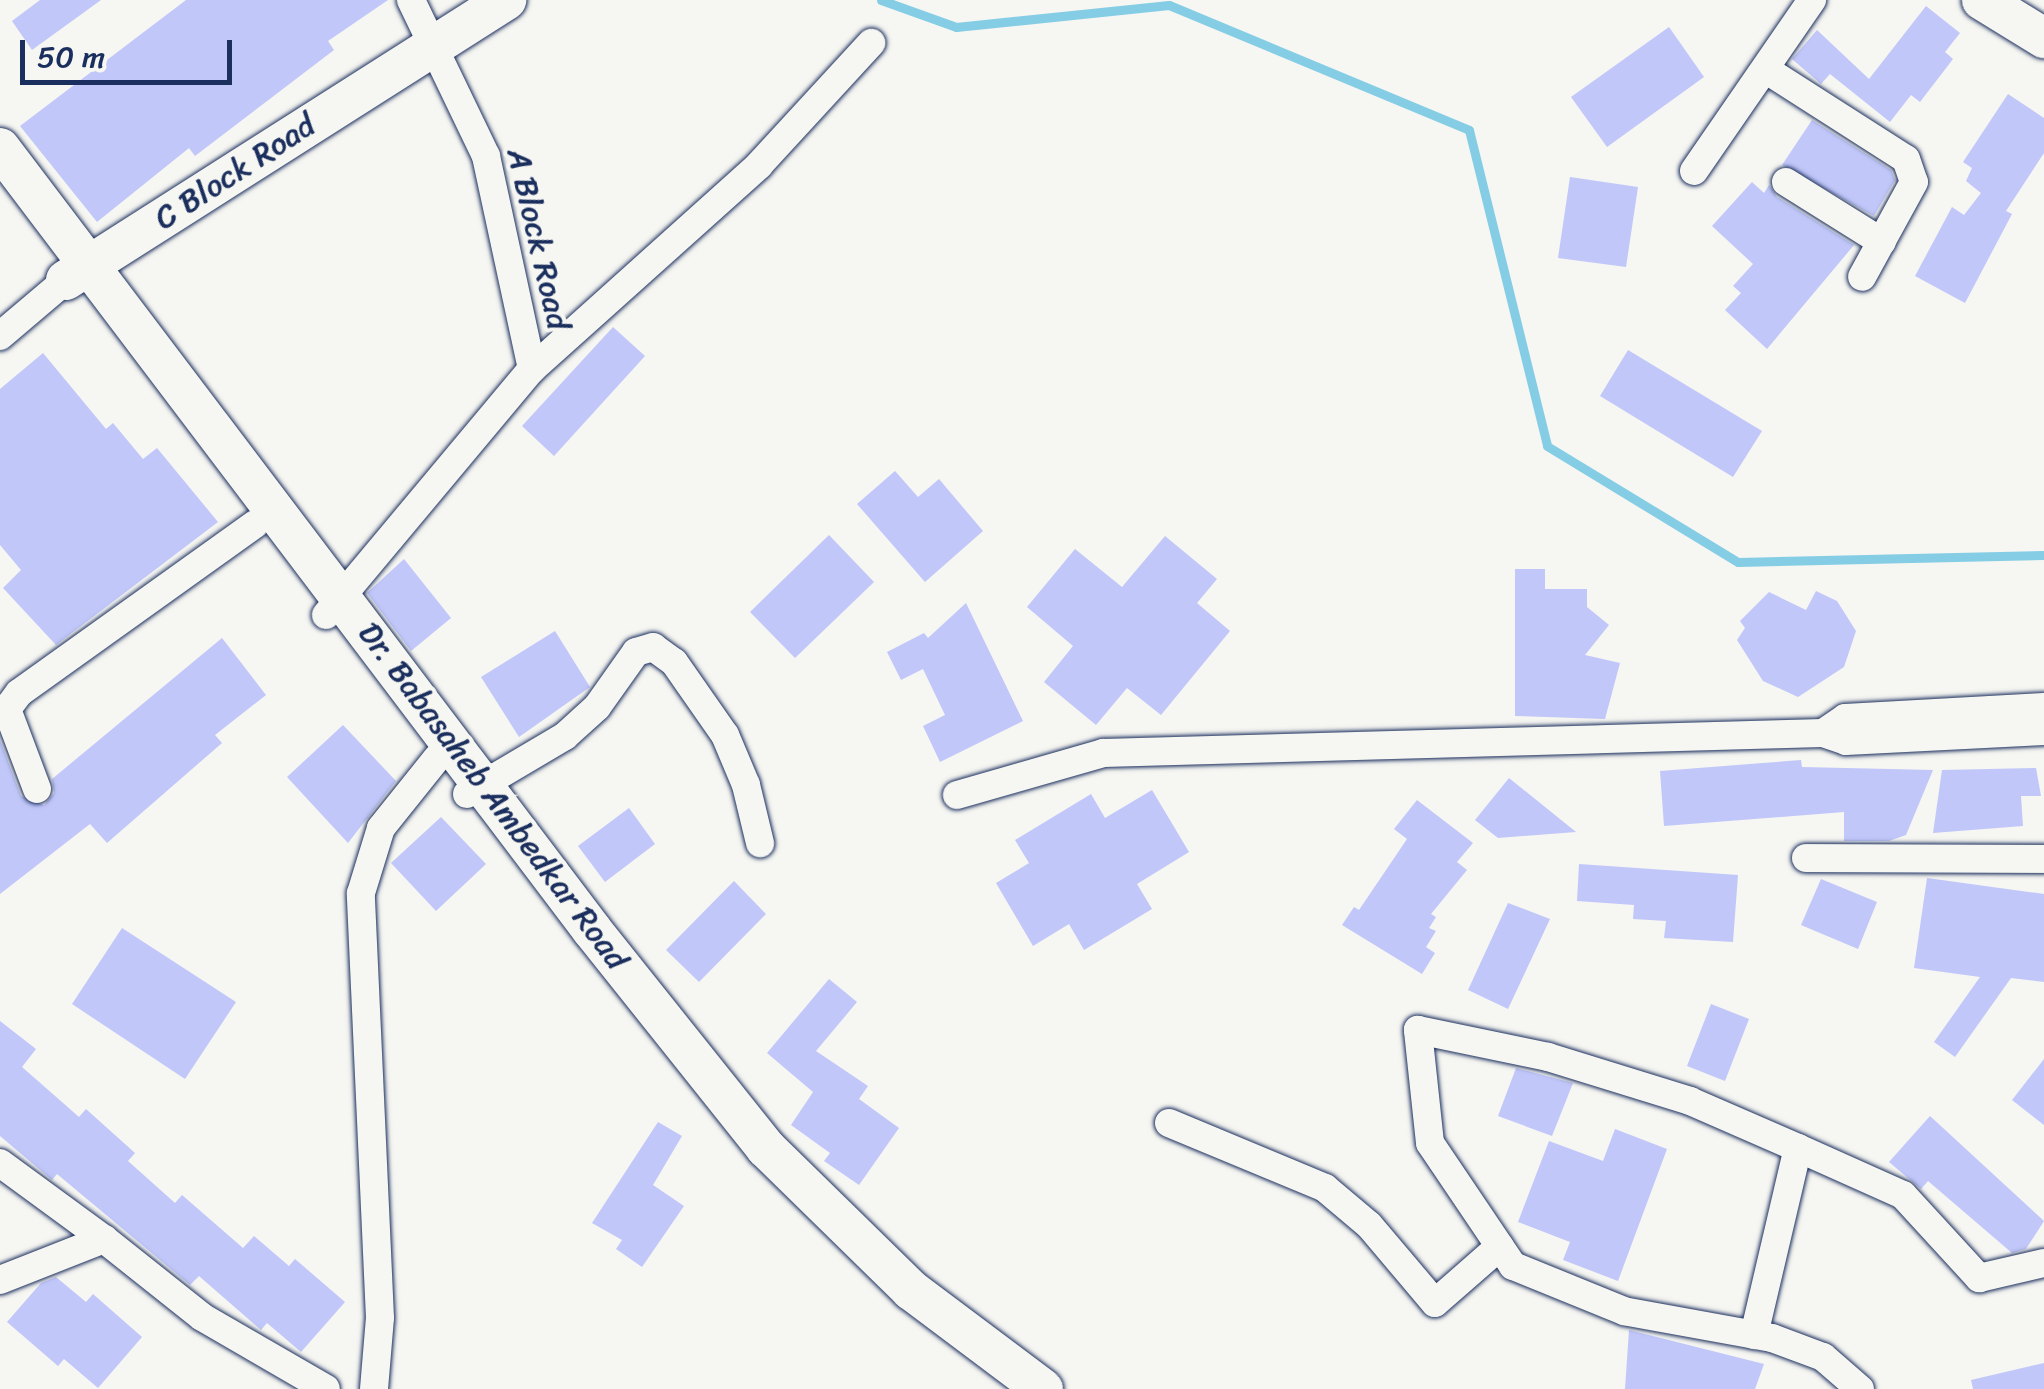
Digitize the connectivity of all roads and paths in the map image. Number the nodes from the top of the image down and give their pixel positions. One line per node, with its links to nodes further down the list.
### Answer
1 (411, 0): 6 (street, A Block Road)
2 (506, 0): 6 (main road, C Block Road)
3 (1812, 0): 8 (street)
4 (1982, 0): 5 (main road)
5 (2044, 38)
6 (433, 43): 14 (main road, C Block Road); 17 (street, A Block Road)
7 (871, 43): 17 (street)
8 (1765, 68): 10 (street); 13 (street)
9 (0, 148): 14 (main road, Dr. Babasaheb Ambedkar Road)
10 (1694, 171)
11 (1786, 182): 13 (street)
12 (0, 184): 14 (main road, Dr. Babasaheb Ambedkar Road)
13 (1882, 242): 15 (street)
14 (78, 273): 16 (street); 18 (main road, Dr. Babasaheb Ambedkar Road); 19 (main road, Dr. Babasaheb Ambedkar Road)
15 (1862, 277)
16 (0, 336)
17 (532, 369): 19 (street, A Block Road)
18 (255, 524): 19 (main road, Dr. Babasaheb Ambedkar Road); 24 (street)
19 (334, 605): 23 (main road, Dr. Babasaheb Ambedkar Road); 25 (main road, Dr. Babasaheb Ambedkar Road)
20 (2044, 707): 22 (street)
21 (2044, 731): 22 (street)
22 (1823, 733): 26 (street)
23 (437, 758): 25 (main road, Dr. Babasaheb Ambedkar Road); 40 (street)
24 (37, 789)
25 (475, 790): 27 (street); 38 (main road, Dr. Babasaheb Ambedkar Road)
26 (957, 795)
27 (760, 843)
28 (1806, 858): 29 (street)
29 (2044, 860)
30 (1169, 1123): 34 (street)
31 (1798, 1148): 34 (street); 35 (street); 37 (street)
32 (0, 1163): 33 (street)
33 (104, 1240): 36 (street); 39 (street)
34 (1500, 1246): 37 (street)
35 (2044, 1263)
36 (0, 1280)
37 (1754, 1335): 42 (street)
38 (1002, 1371): 41 (main road, Dr. Babasaheb Ambedkar Road)
39 (326, 1389)
40 (374, 1389)
41 (1043, 1389)
42 (1860, 1389)

